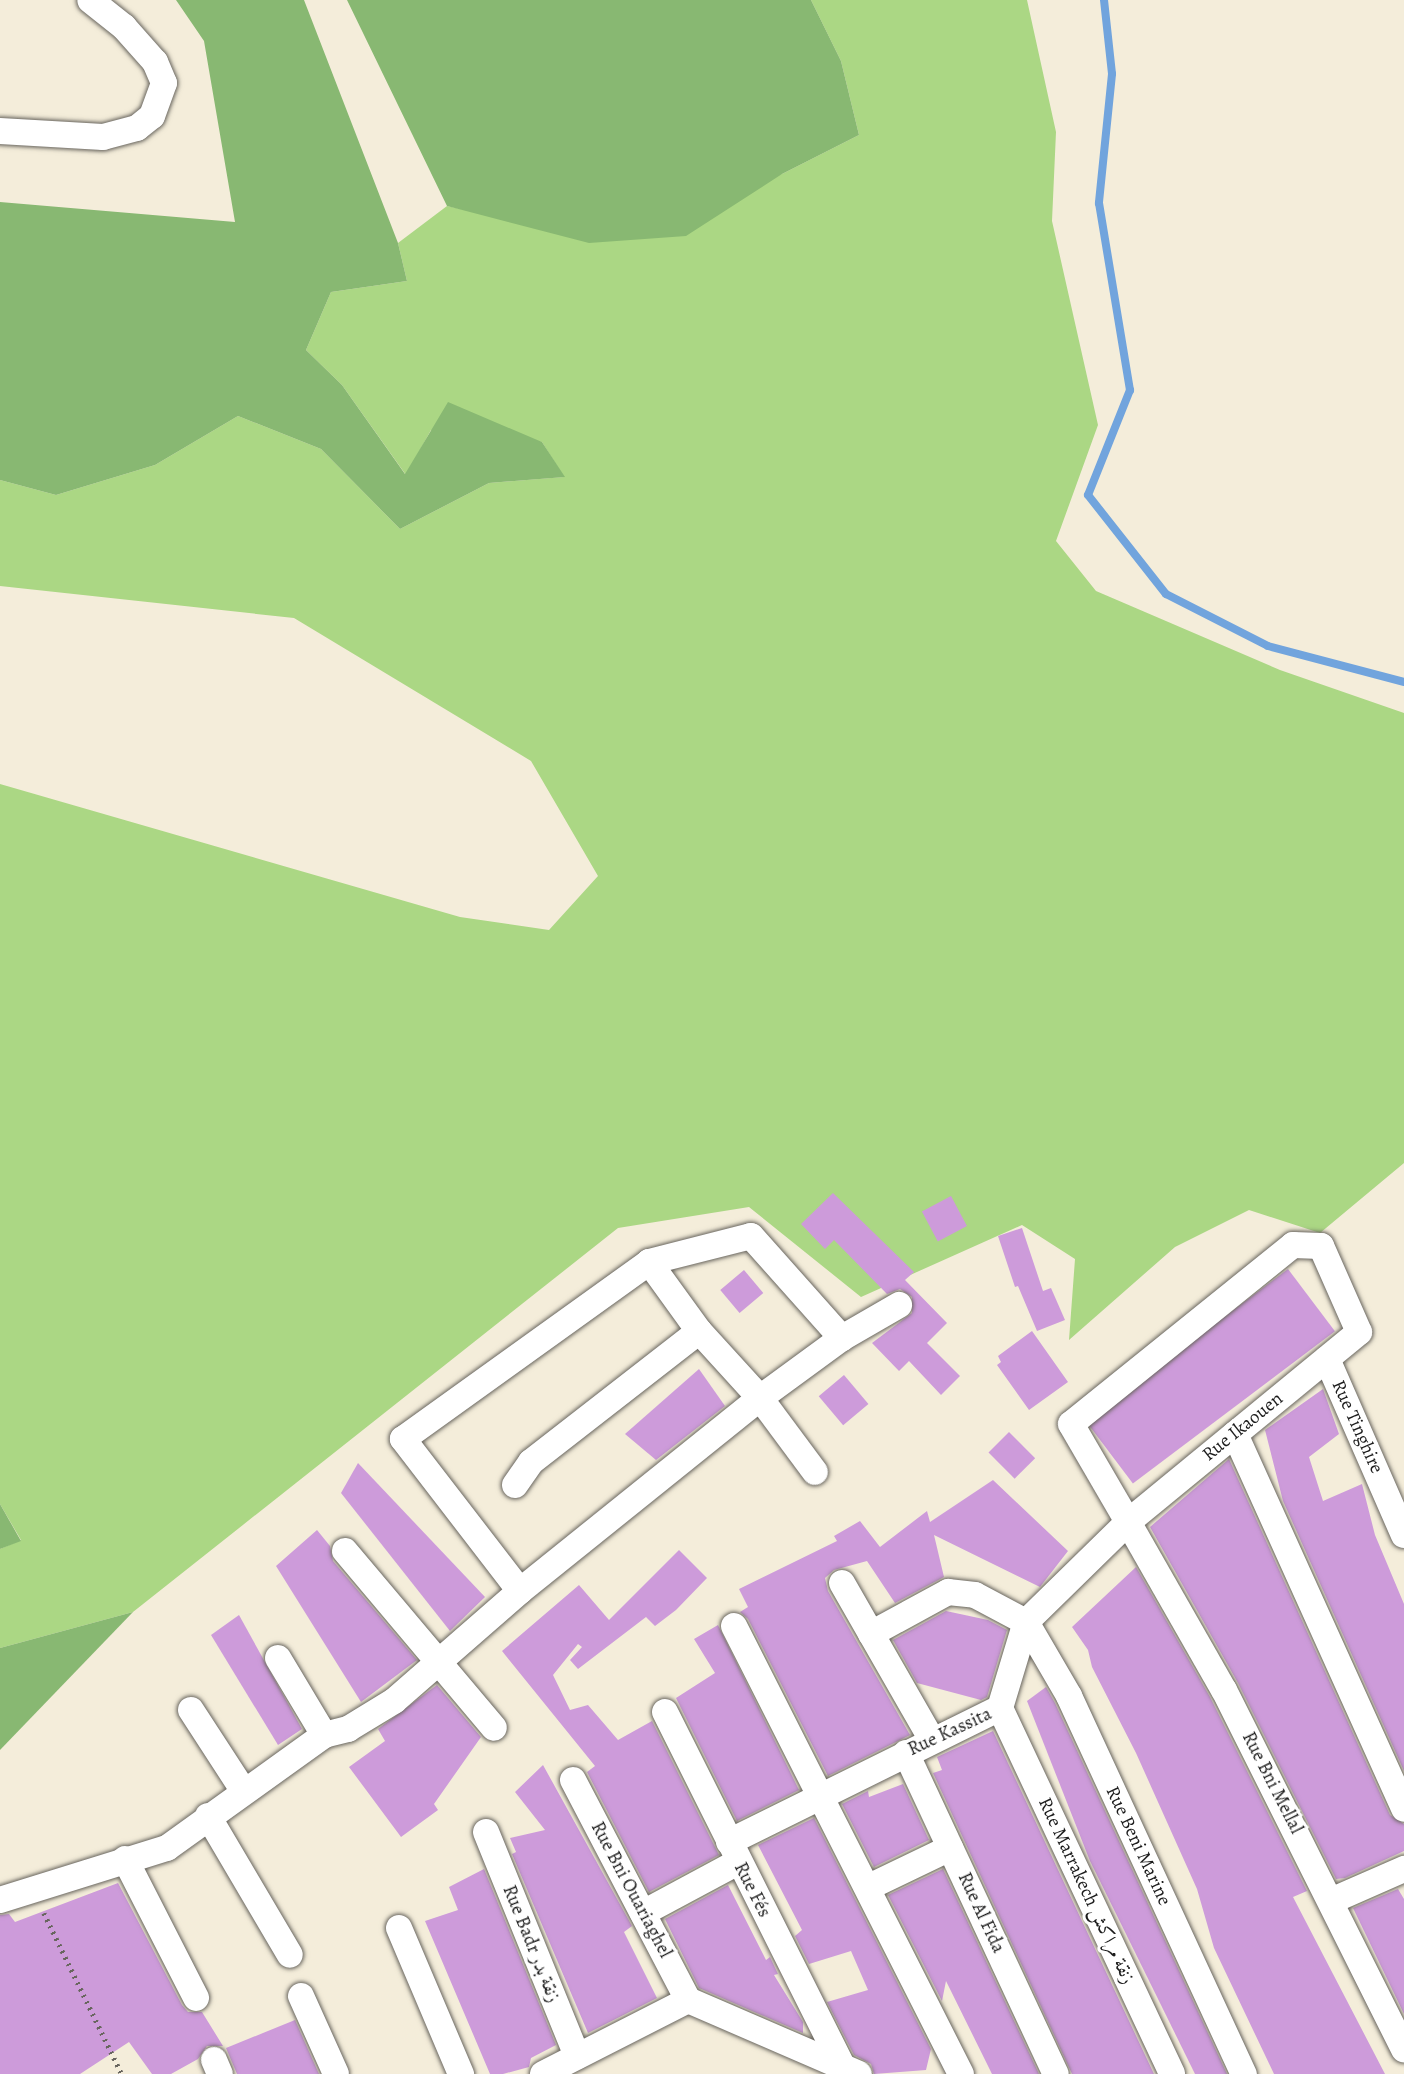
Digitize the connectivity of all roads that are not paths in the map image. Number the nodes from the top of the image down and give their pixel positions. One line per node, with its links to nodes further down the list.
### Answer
1 (90, 0): 2 (street)
2 (0, 131)
3 (649, 1262): 5 (street); 7 (street); 17 (street)
4 (900, 1305): 7 (street)
5 (699, 1331): 9 (street); 12 (street)
6 (1359, 1332): 8 (street, Rue Ikaouen); 13 (street, Rue Bni Mellal)
7 (842, 1338): 9 (street)
8 (1327, 1359): 10 (street, Rue Ikaouen); 14 (street, Rue Tinghire)
9 (760, 1398): 11 (street); 17 (street)
10 (1235, 1434): 13 (street, Rue Ikaouen); 33 (street)
11 (816, 1472)
12 (515, 1485)
13 (1128, 1522): 18 (street, Rue Kassita); 42 (street, Rue Bni Mellal)
14 (1404, 1535)
15 (345, 1551): 22 (street)
16 (842, 1583): 20 (street)
17 (520, 1591): 22 (street)
18 (1026, 1622): 20 (street); 23 (street, Rue Kassita); 60 (street, Rue Beni Marine)
19 (734, 1626): 32 (street)
20 (871, 1634): 28 (street)
21 (278, 1658): 27 (street)
22 (437, 1665): 26 (street); 27 (street)
23 (1000, 1708): 28 (street, Rue Kassita); 59 (street, Rue Marrakech زنقة مراكش)
24 (191, 1710): 31 (street)
25 (665, 1712): 37 (street, Rue Fés)
26 (494, 1728)
27 (324, 1735): 31 (street)
28 (932, 1740): 29 (street, Rue Kassita)
29 (906, 1753): 32 (street, Rue Kassita); 36 (street, Rue Al Fida)
30 (573, 1780): 43 (street, Rue Bni Ouariaghel)
31 (243, 1790): 34 (street)
32 (823, 1794): 37 (street, Rue Kassita); 40 (street)
33 (1404, 1809)
34 (208, 1816): 38 (street); 45 (street)
35 (486, 1832): 51 (street, Rue Badr زنقة بدر)
36 (950, 1848): 40 (street); 58 (street, Rue Al Fida)
37 (734, 1852): 43 (street, Rue Kassita); 52 (street, Rue Fés)
38 (125, 1859): 41 (street); 47 (street)
39 (1404, 1869): 42 (street)
40 (869, 1888): 49 (street)
41 (13, 1896)
42 (1332, 1901): 50 (street, Rue Bni Mellal)
43 (643, 1913): 48 (street, Rue Bni Ouariaghel)
44 (398, 1928): 54 (street)
45 (290, 1955)
46 (301, 1996): 53 (street)
47 (196, 1998)
48 (688, 2000): 51 (street); 52 (street)
49 (947, 2047): 56 (street); 57 (street)
50 (1404, 2049)
51 (577, 2056): 55 (street)
52 (850, 2070)
53 (336, 2074)
54 (461, 2074)
55 (542, 2074)
56 (940, 2074)
57 (961, 2074)
58 (1056, 2074)
59 (1172, 2074)
60 (1244, 2074)

